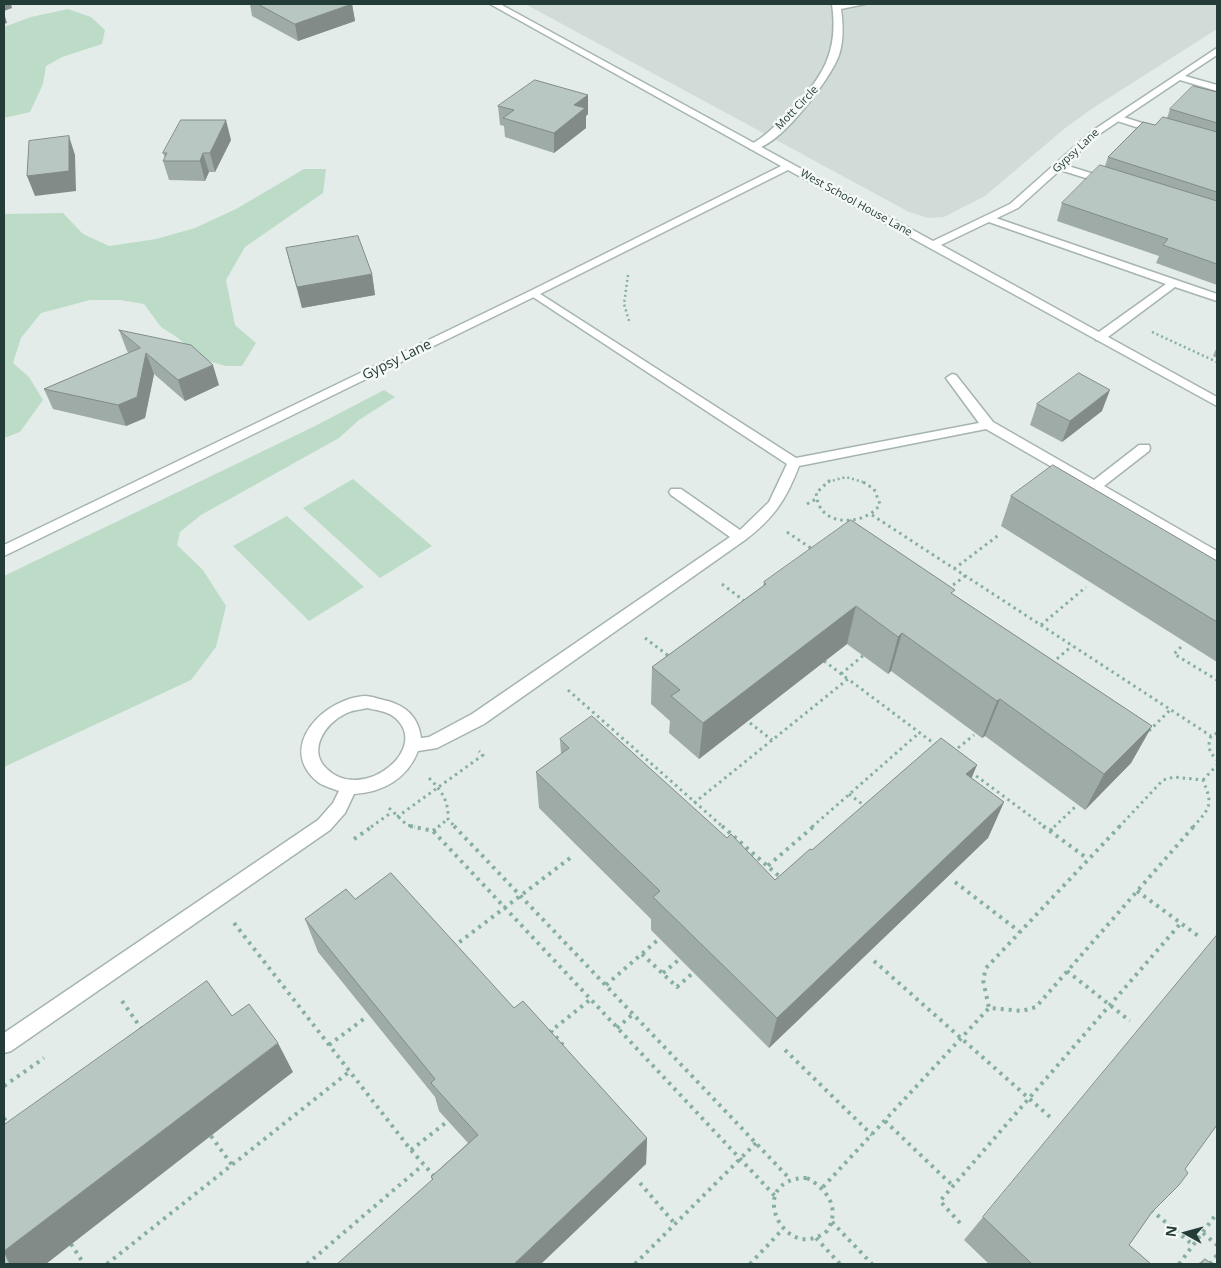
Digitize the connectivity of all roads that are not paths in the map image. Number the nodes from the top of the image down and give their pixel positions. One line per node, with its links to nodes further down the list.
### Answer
1 (494, 4): 9 (street, West School House Lane)
2 (862, 4): 3 (street)
3 (836, 5): 9 (street, Mott Circle)
4 (1217, 51): 5 (street, Gypsy Lane)
5 (1178, 77): 6 (street); 7 (street, Gypsy Lane)
6 (1217, 88)
7 (1116, 118): 8 (street); 11 (street, Gypsy Lane)
8 (1172, 135)
9 (753, 146): 10 (street, West School House Lane)
10 (789, 166): 14 (street, West School House Lane); 16 (street, Gypsy Lane)
11 (1060, 167): 12 (street); 13 (street, Gypsy Lane)
12 (1116, 185)
13 (990, 219): 14 (street, Gypsy Lane); 15 (street)
14 (933, 246): 18 (street, West School House Lane)
15 (1174, 283): 17 (street); 18 (street)
16 (534, 294): 23 (street); 27 (street, Gypsy Lane)
17 (1217, 298)
18 (1100, 337): 20 (street, West School House Lane)
19 (952, 378): 21 (street)
20 (1217, 402)
21 (988, 425): 23 (street); 24 (street)
22 (1144, 448): 24 (street)
23 (794, 463): 26 (street)
24 (1095, 486): 28 (street)
25 (676, 492): 26 (street)
26 (740, 537): 29 (street)
27 (4, 551)
28 (1217, 557)
29 (412, 752): 30 (street); 30 (street)
30 (349, 787): 31 (street)
31 (4, 1044)

